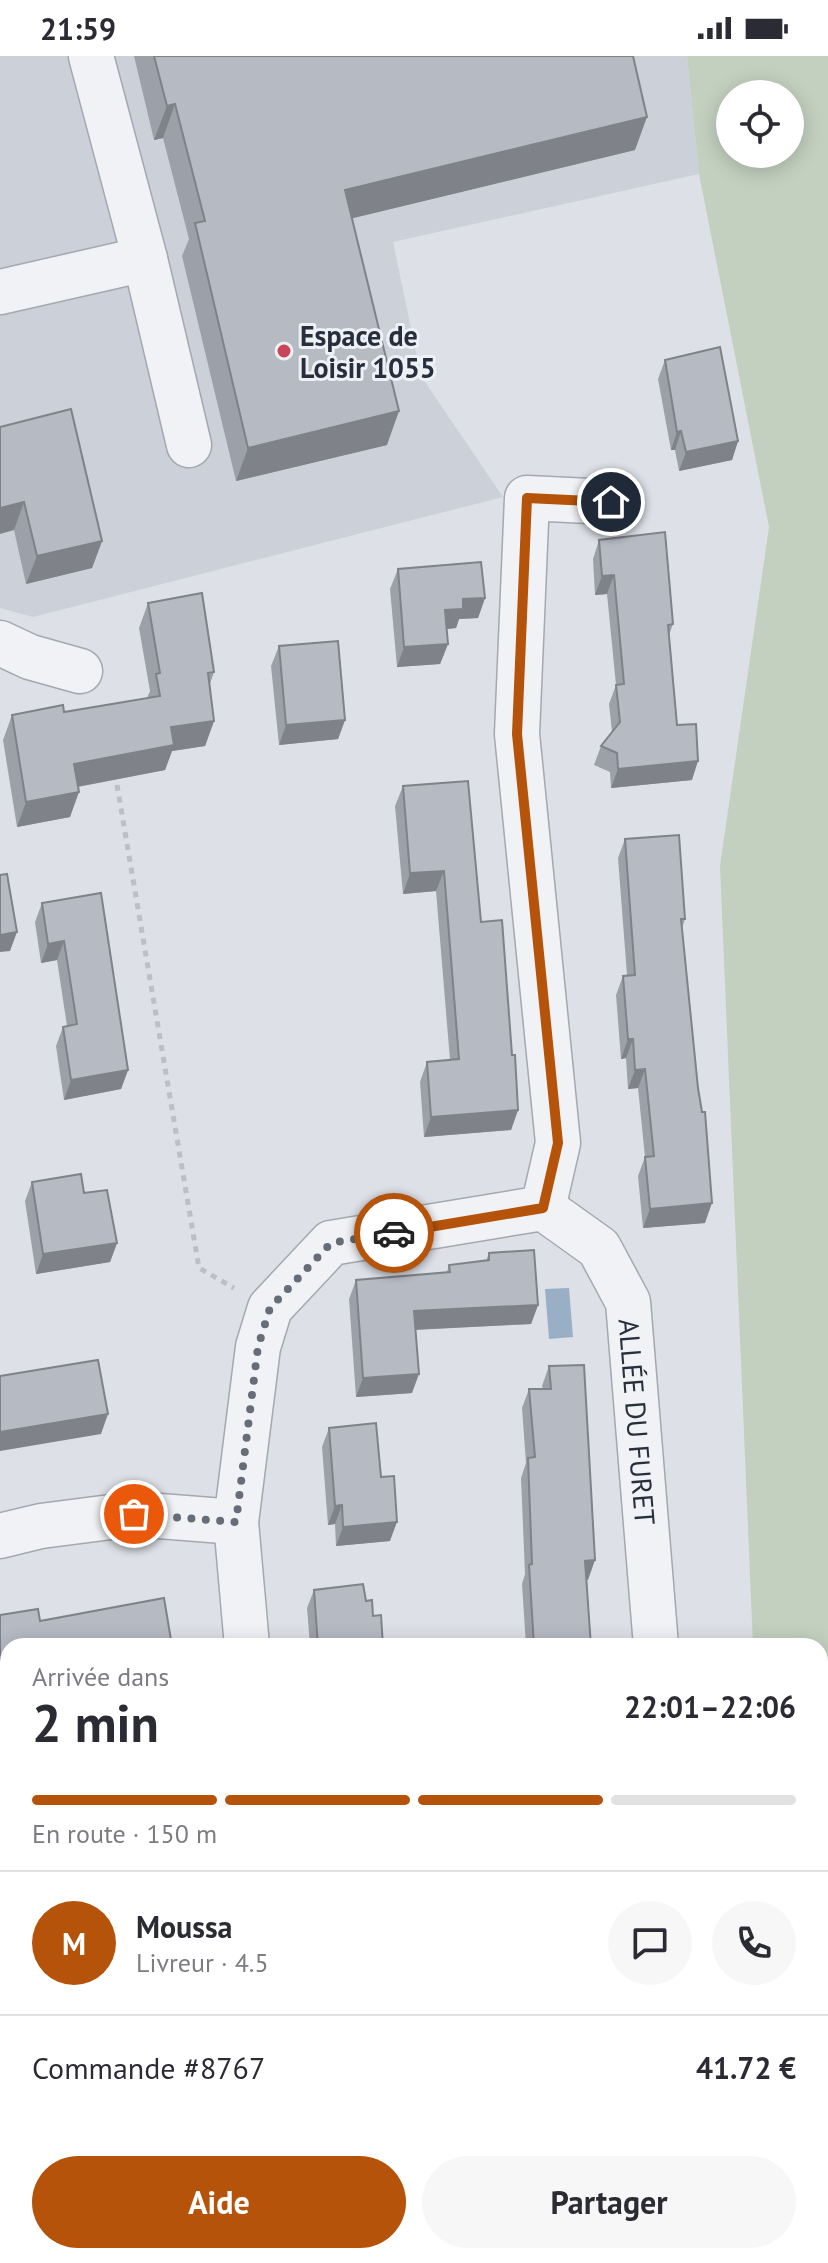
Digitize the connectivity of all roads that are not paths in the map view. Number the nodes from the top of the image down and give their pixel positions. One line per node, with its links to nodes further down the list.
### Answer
1 (91, 56): 2 (street)
2 (145, 259): 3 (street); 4 (street)
3 (0, 292)
4 (189, 445)
5 (611, 502): 8 (street)
6 (0, 643): 7 (street)
7 (80, 671)
8 (543, 1208): 9 (street); 12 (street, ALLÉE DU FURET)
9 (236, 1522): 10 (street); 11 (street)
10 (0, 1536)
11 (246, 1638)
12 (655, 1638)

